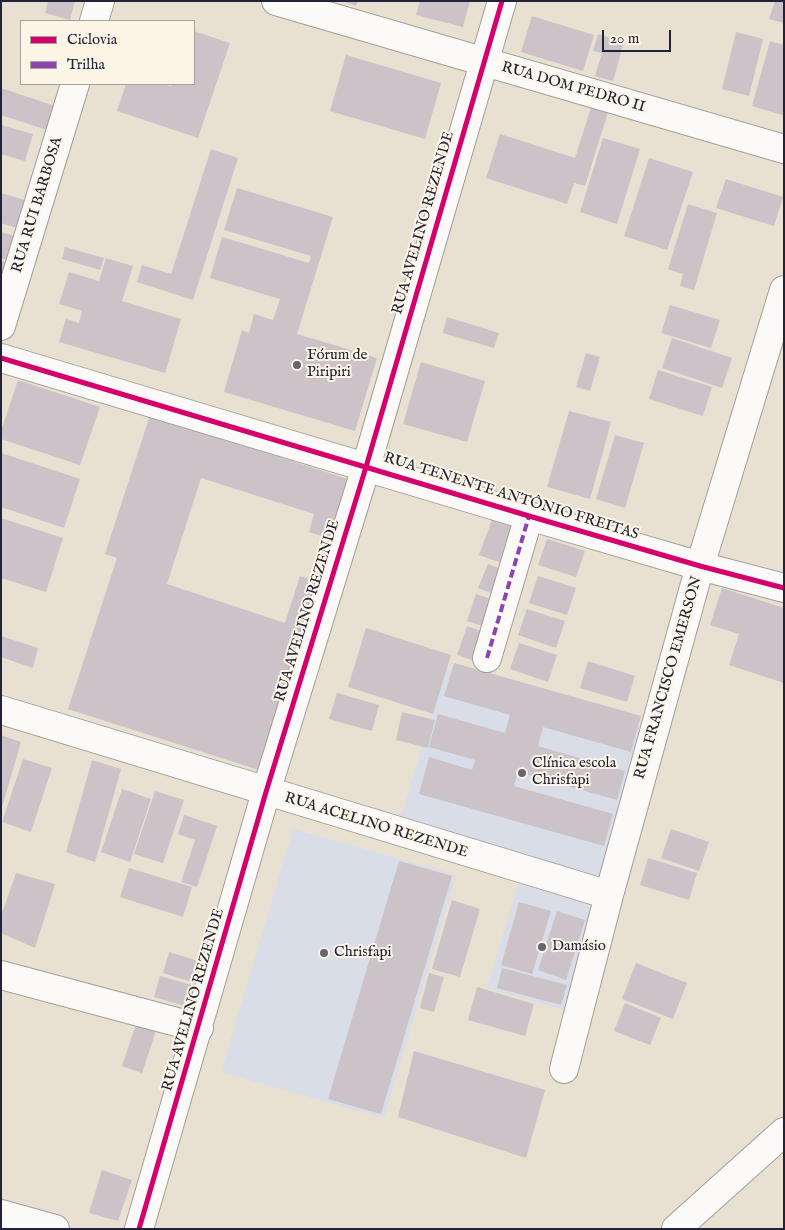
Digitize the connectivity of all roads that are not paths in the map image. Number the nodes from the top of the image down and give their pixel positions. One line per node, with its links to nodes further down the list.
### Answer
1 (100, 1): 4 (street)
2 (276, 1): 5 (street, RUA DOM PEDRO II)
3 (502, 1): 5 (street, RUA AVELINO REZENDE)
4 (94, 20)
5 (484, 62): 7 (street, RUA DOM PEDRO II); 11 (street, RUA AVELINO REZENDE)
6 (75, 85): 9 (street, RUA RUI BARBOSA)
7 (784, 149)
8 (784, 290): 13 (street, RUA FRANCISCO EMERSON)
9 (1, 326)
10 (1, 358): 11 (street, RUA TENENTE ANTÔNIO FREITAS)
11 (366, 467): 12 (street, RUA TENENTE ANTÔNIO FREITAS); 17 (street, RUA AVELINO REZENDE)
12 (529, 516): 13 (street, RUA TENENTE ANTÔNIO FREITAS); 15 (street)
13 (700, 566): 14 (street, RUA TENENTE ANTÔNIO FREITAS); 18 (street, RUA FRANCISCO EMERSON)
14 (784, 588)
15 (487, 658)
16 (1, 710): 17 (street, RUA ACELINO REZENDE)
17 (266, 792): 18 (street, RUA ACELINO REZENDE); 20 (street, RUA AVELINO REZENDE)
18 (609, 896): 21 (street, RUA FRANCISCO EMERSON)
19 (1, 975): 20 (street)
20 (199, 1028): 25 (street, RUA AVELINO REZENDE)
21 (564, 1069)
22 (784, 1132): 26 (street)
23 (1, 1214): 24 (street)
24 (55, 1229)
25 (139, 1229)
26 (676, 1229)

